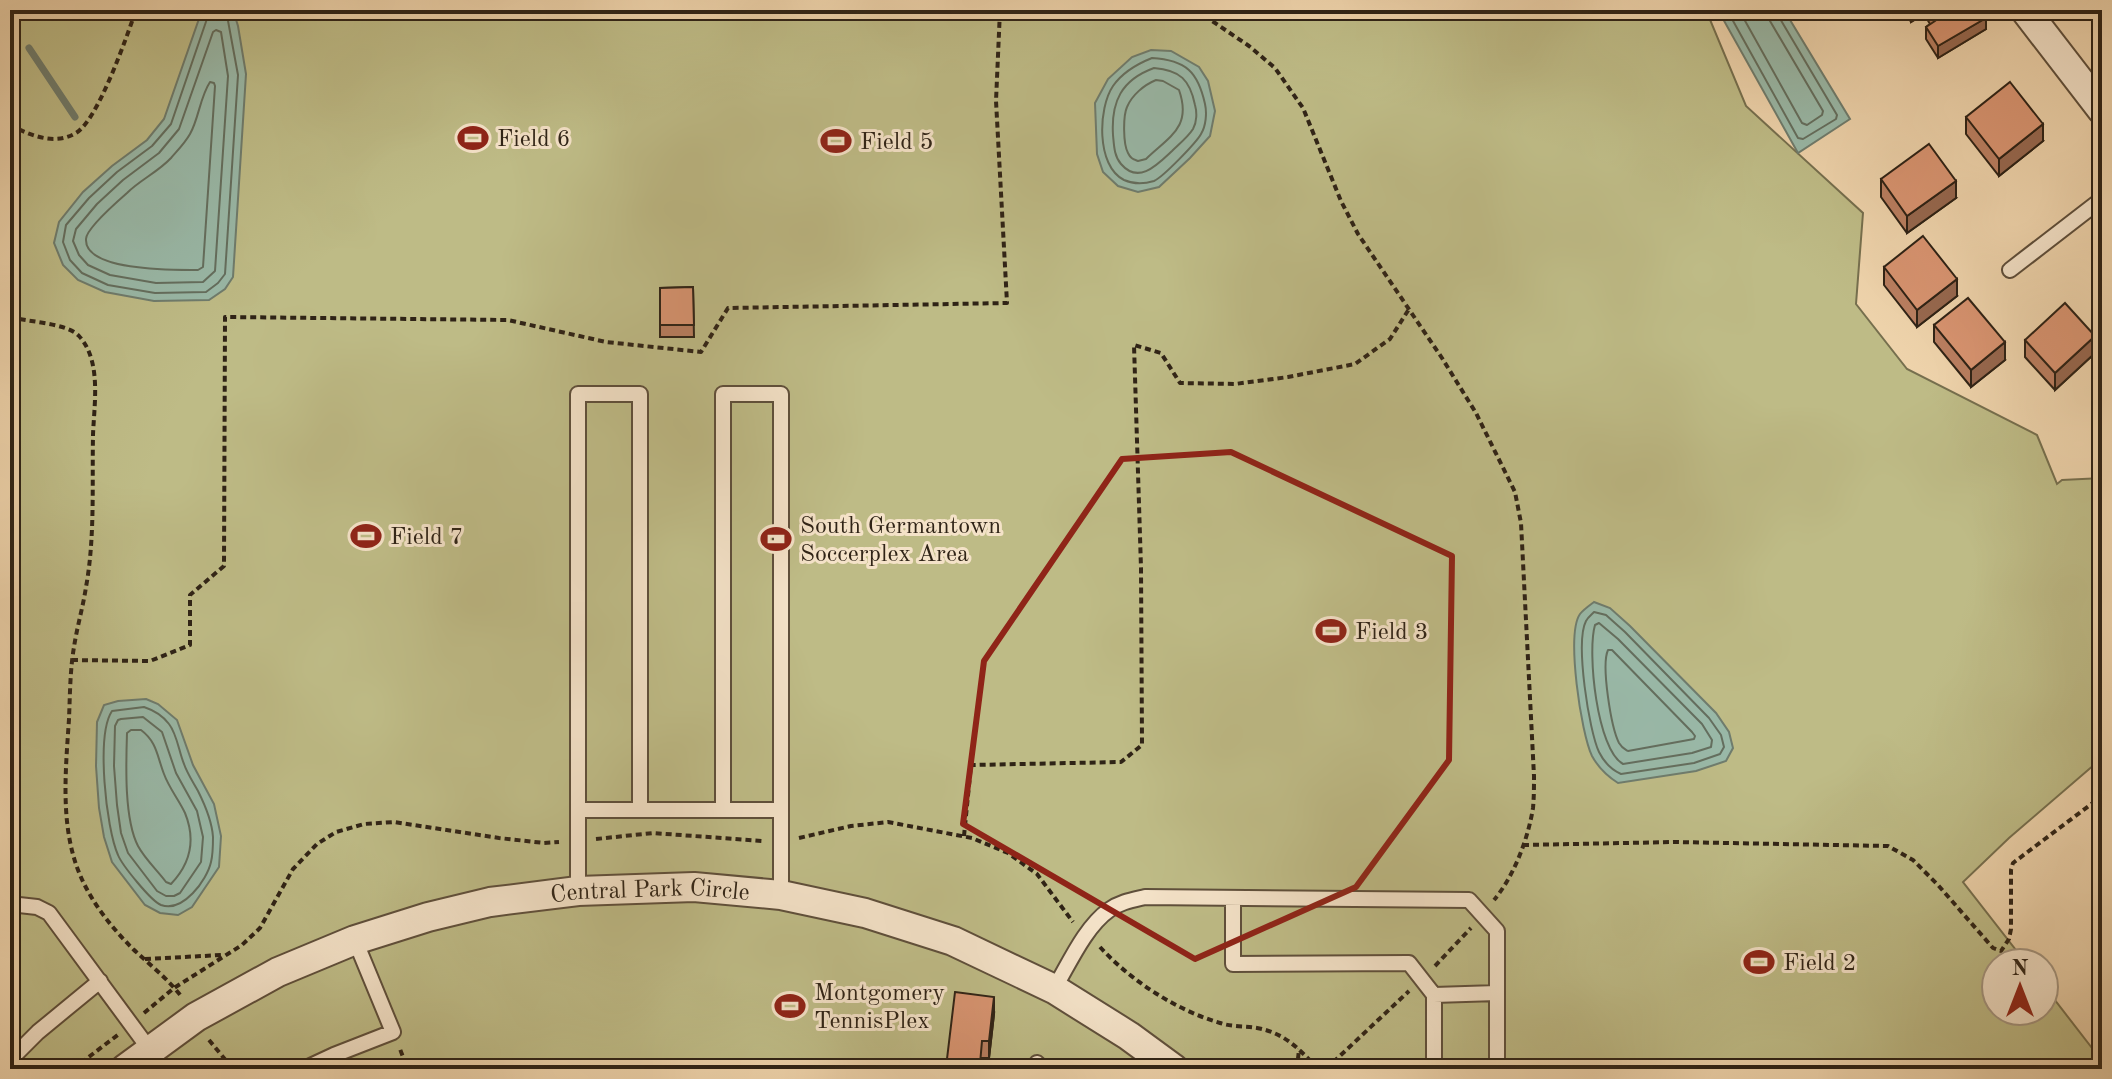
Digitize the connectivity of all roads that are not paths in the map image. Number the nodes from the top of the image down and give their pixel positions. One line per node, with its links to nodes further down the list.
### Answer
1 (2025, 10): 2 (street)
2 (2102, 110)
3 (2102, 199): 4 (lane)
4 (2010, 270)
5 (578, 810): 6 (lane); 6 (lane); 9 (lane)
6 (640, 810): 7 (lane)
7 (723, 810): 8 (lane); 8 (lane)
8 (781, 810): 10 (lane)
9 (578, 891): 10 (street, Central Park Circle); 13 (street, Central Park Circle)
10 (781, 895): 15 (street, Central Park Circle)
11 (1233, 898): 15 (lane); 16 (lane); 17 (lane)
12 (10, 904): 14 (lane)
13 (355, 940): 18 (street, Central Park Circle); 21 (lane)
14 (100, 981): 18 (lane); 19 (lane)
15 (1054, 989): 22 (street, Central Park Circle)
16 (1497, 993): 17 (lane); 24 (lane)
17 (1434, 995): 23 (lane)
18 (150, 1050): 20 (street, Central Park Circle)
19 (10, 1060)
20 (125, 1069)
21 (304, 1069)
22 (1174, 1069)
23 (1434, 1069)
24 (1497, 1069)

